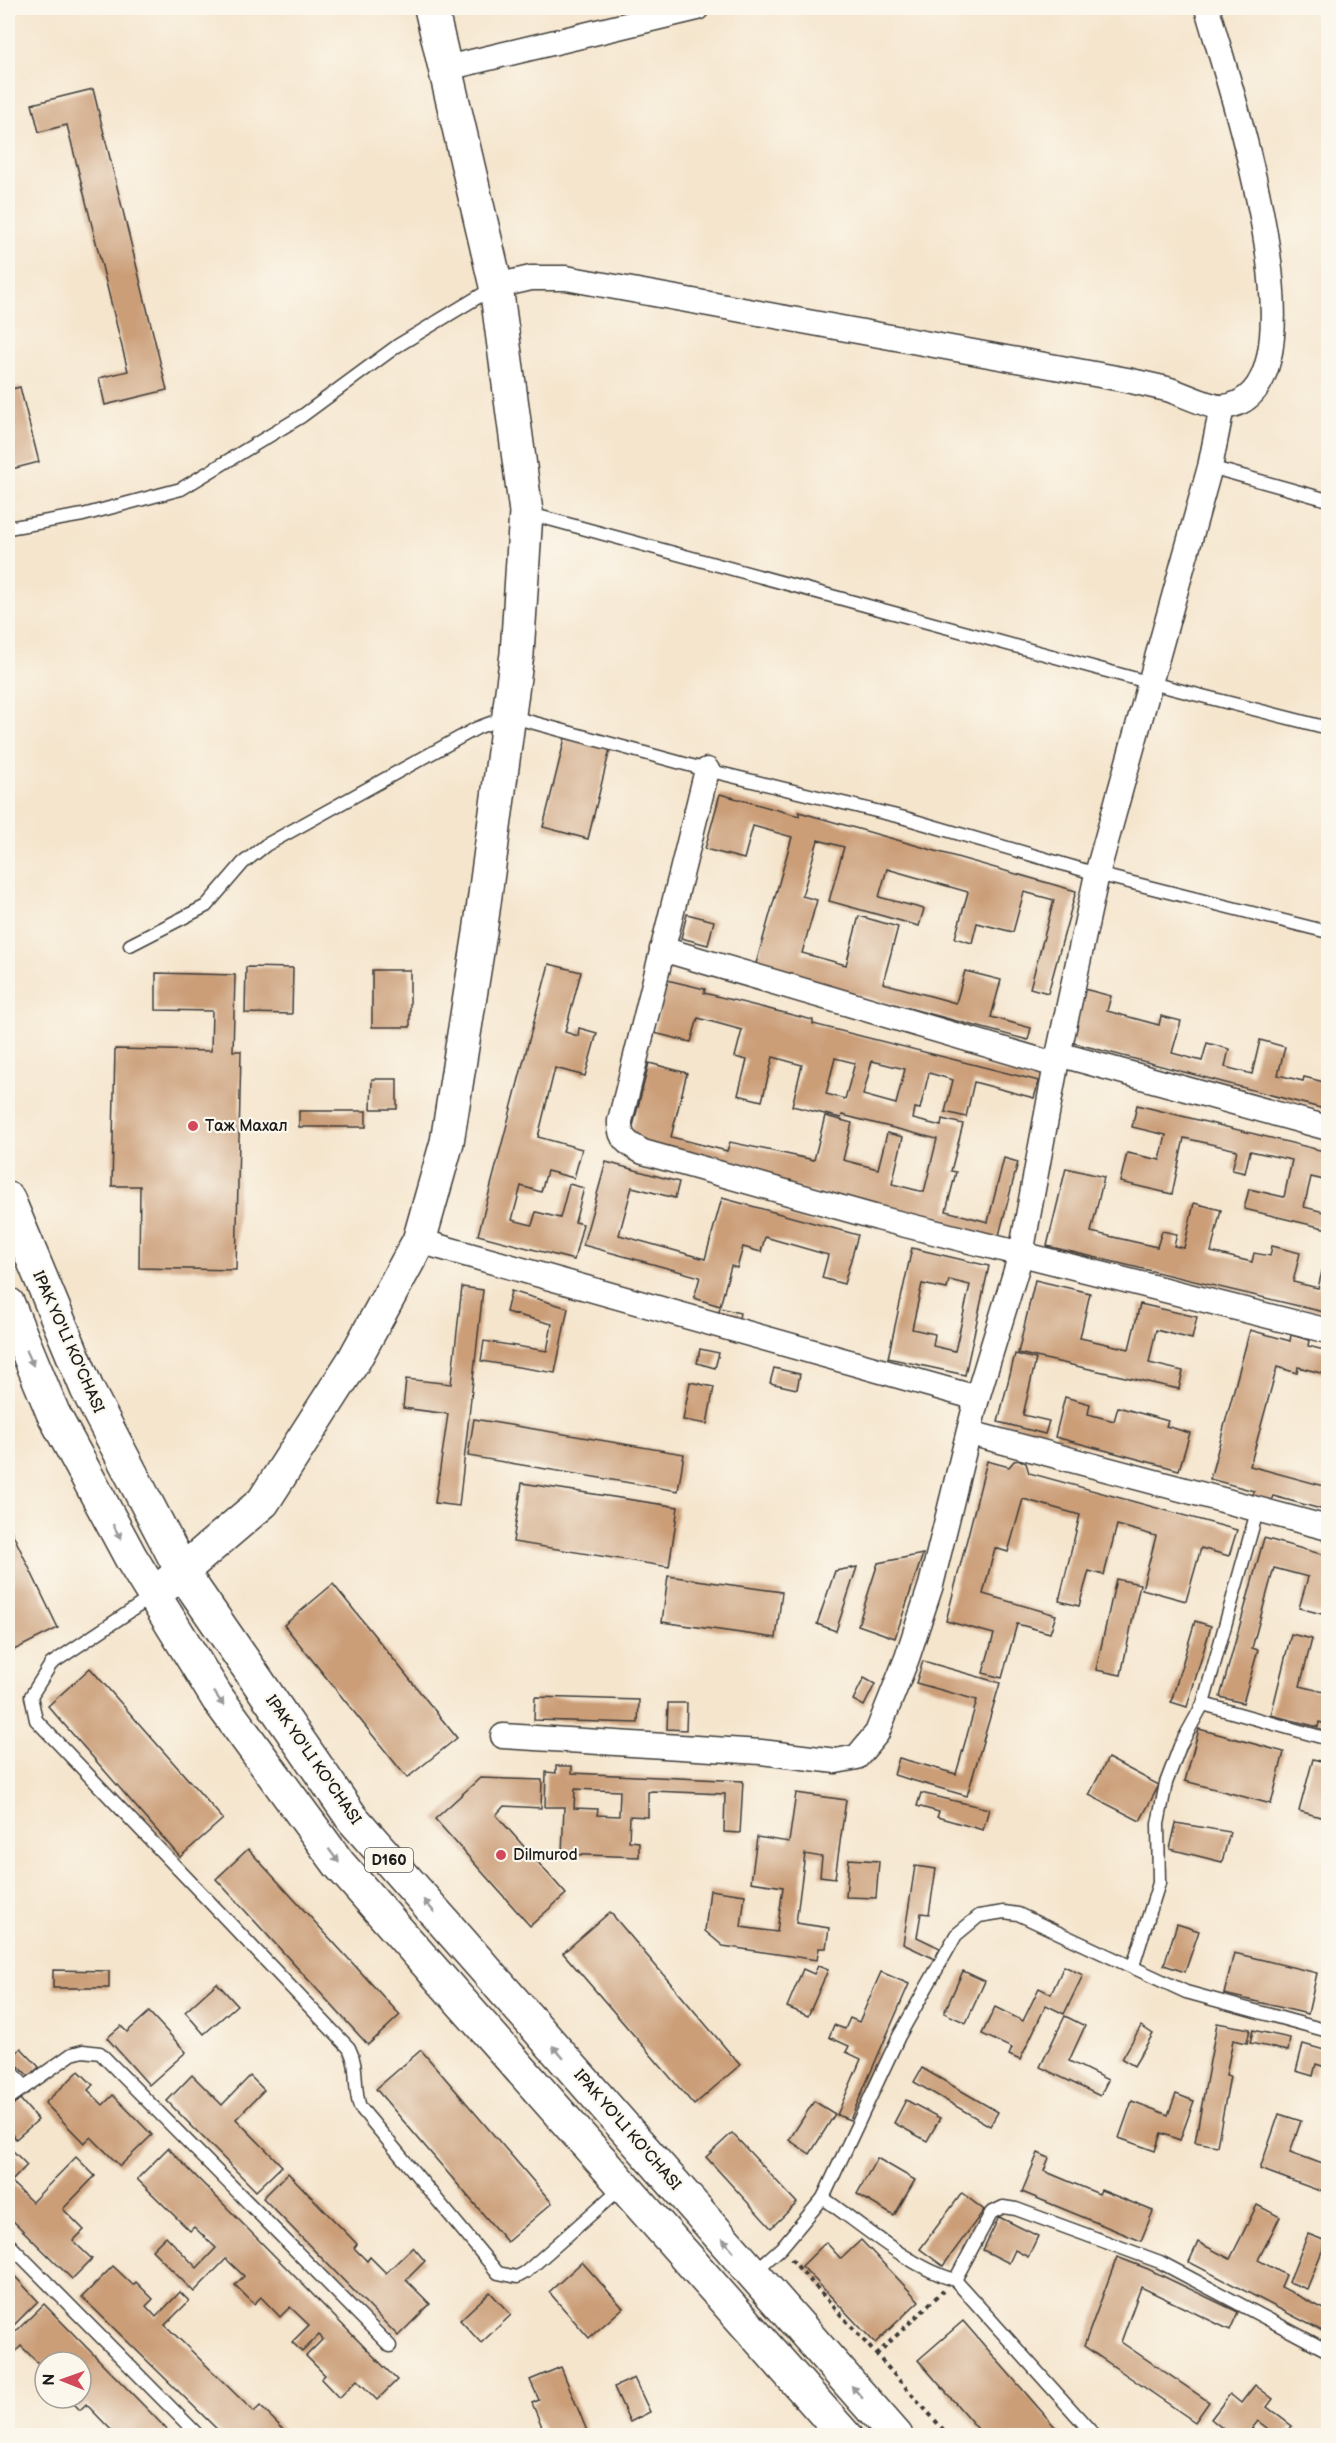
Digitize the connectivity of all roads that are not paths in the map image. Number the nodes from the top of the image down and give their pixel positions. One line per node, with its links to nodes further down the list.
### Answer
1 (431, 8): 5 (main road)
2 (697, 8): 4 (street)
3 (1207, 8): 7 (street)
4 (618, 17): 5 (street)
5 (447, 68): 6 (main road)
6 (496, 286): 7 (street); 10 (main road); 11 (lane)
7 (1222, 407): 8 (street)
8 (1210, 467): 9 (lane); 12 (street)
9 (1329, 500)
10 (526, 512): 12 (lane); 13 (main road)
11 (8, 528)
12 (1151, 683): 14 (lane); 16 (street)
13 (509, 716): 15 (lane); 18 (lane); 23 (main road)
14 (1329, 728)
15 (707, 770): 16 (lane); 19 (street)
16 (1097, 874): 17 (lane); 20 (street)
17 (1329, 932)
18 (130, 945)
19 (662, 949): 20 (street); 24 (street)
20 (1057, 1060): 21 (street); 24 (street)
21 (1329, 1128)
22 (8, 1199): 31 (main road, IPAK YO'LI KO'CHASI / D160)
23 (418, 1241): 27 (street); 31 (main road)
24 (1021, 1254): 26 (street); 27 (street)
25 (8, 1304): 32 (main road, D160, one-way to 32)
26 (1329, 1331)
27 (977, 1398): 28 (street)
28 (970, 1433): 29 (street); 34 (street)
29 (1258, 1509): 30 (street); 33 (lane)
30 (1329, 1528)
31 (183, 1573): 32 (main road); 44 (main road, IPAK YO'LI KO'CHASI / D160, one-way to 31)
32 (154, 1595): 41 (main road, D160, one-way to 41); 41 (lane)
33 (1203, 1704): 35 (lane); 36 (lane)
34 (504, 1736)
35 (1329, 1739)
36 (1133, 1966): 37 (lane); 42 (lane)
37 (1329, 2031)
38 (8, 2067): 39 (lane)
39 (25, 2087): 40 (lane); 46 (lane)
40 (8, 2099)
41 (623, 2185): 49 (main road, D160)
42 (823, 2198): 44 (lane); 45 (lane)
43 (8, 2243): 48 (lane)
44 (753, 2273): 50 (main road, IPAK YO'LI KO'CHASI / D160, one-way to 44)
45 (955, 2280): 47 (lane); 51 (lane)
46 (390, 2346)
47 (1329, 2351)
48 (199, 2436)
49 (845, 2436)
50 (896, 2436)
51 (1095, 2436)

